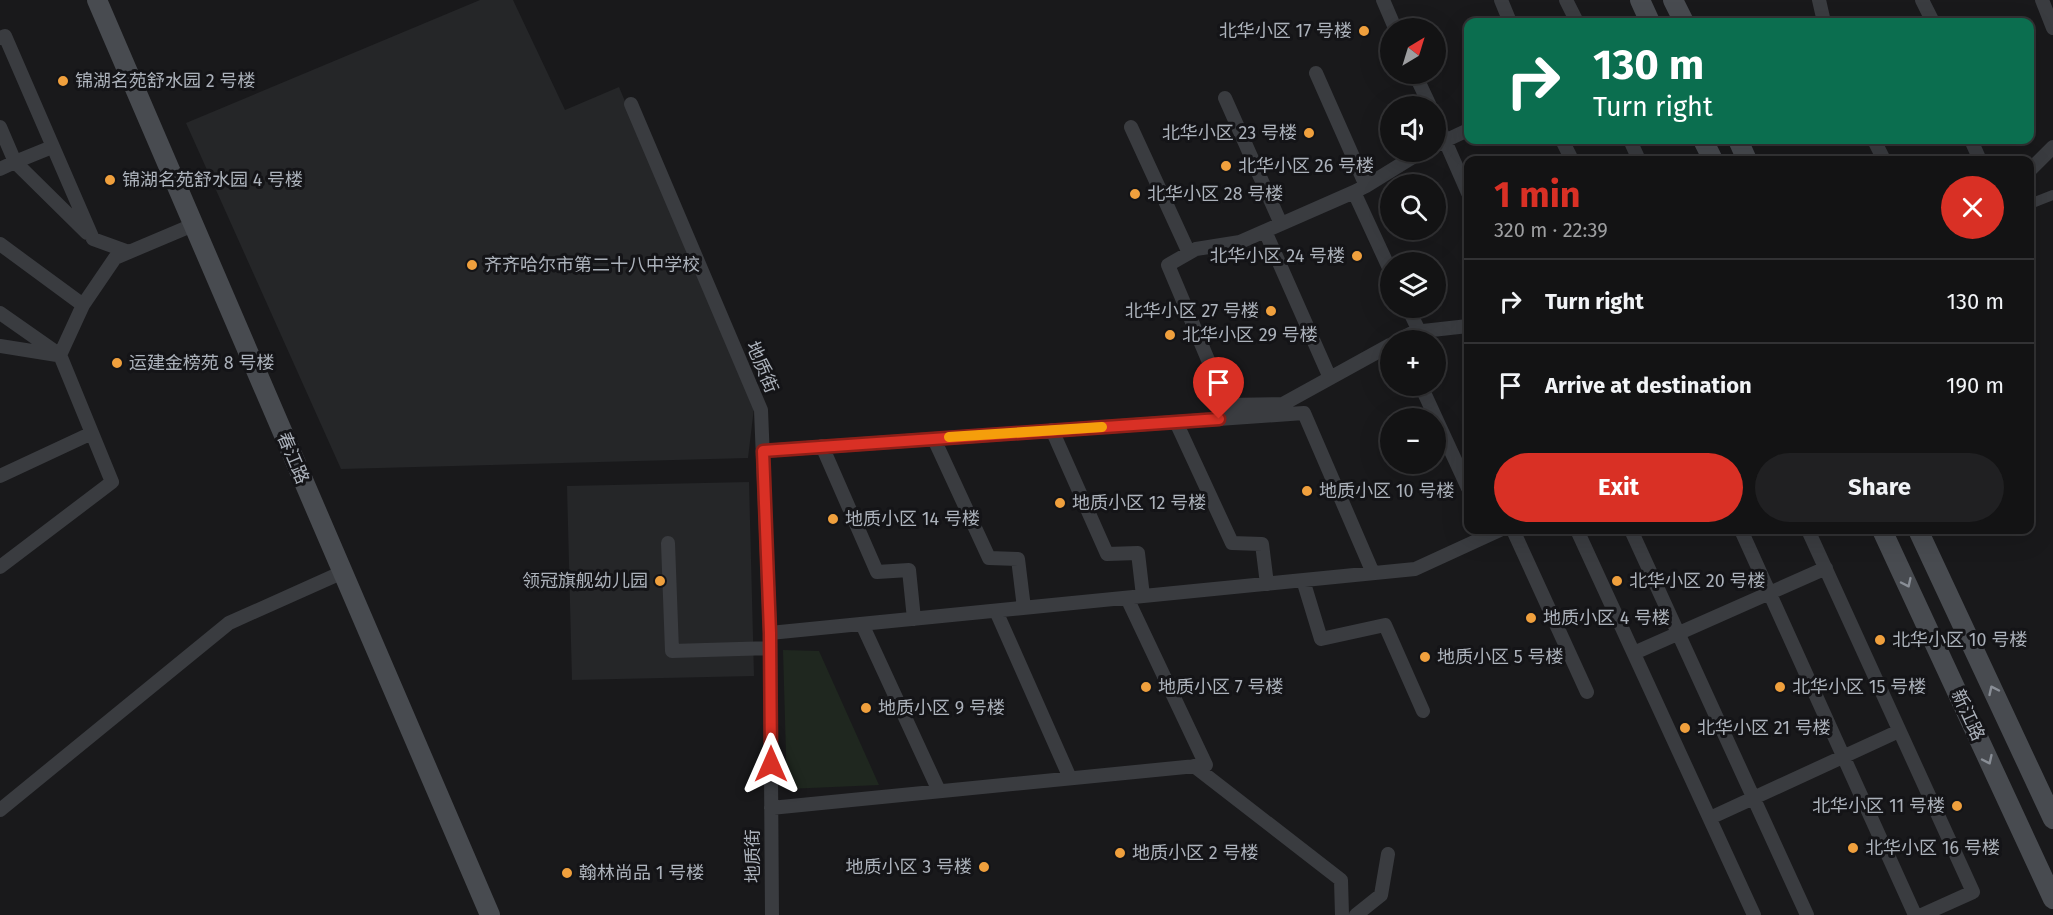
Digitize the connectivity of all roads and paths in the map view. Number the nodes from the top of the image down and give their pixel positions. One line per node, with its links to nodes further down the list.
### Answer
1 (96, 0): 38 (main road, 春江路)
2 (1383, 0): 10 (street)
3 (1501, 0): 11 (street)
4 (1566, 0): 12 (street)
5 (1640, 0): 13 (main road)
6 (1673, 0): 14 (main road)
7 (1819, 0): 15 (street)
8 (1922, 0): 16 (street)
9 (2042, 0): 17 (street)
10 (1391, 18)
11 (1508, 18)
12 (1575, 18)
13 (1648, 18)
14 (1682, 18)
15 (1823, 18)
16 (1931, 18)
17 (2053, 28)
18 (0, 38): 26 (street)
19 (1316, 73): 34 (street)
20 (1225, 98): 37 (street)
21 (632, 104): 59 (street, 地质街)
22 (0, 127): 29 (street)
23 (1131, 127): 44 (street)
24 (1464, 132): 25 (street)
25 (1446, 140)
26 (52, 147): 29 (street); 40 (street)
27 (2053, 147): 31 (street)
28 (1446, 154): 33 (street)
29 (15, 162): 32 (street); 40 (street)
30 (1405, 162): 34 (street)
31 (2034, 166)
32 (0, 169)
33 (1464, 187)
34 (1360, 189): 37 (street); 43 (street)
35 (2053, 195): 36 (street)
36 (2034, 202)
37 (1281, 224): 39 (street)
38 (193, 225): 42 (street); 73 (main road, 春江路)
39 (1265, 231): 44 (street); 52 (street)
40 (93, 239): 42 (street)
41 (0, 244): 45 (street)
42 (129, 252): 45 (street)
43 (1383, 252)
44 (1189, 253): 52 (street)
45 (83, 304): 51 (street)
46 (0, 313): 51 (street)
47 (1464, 328): 48 (street)
48 (1435, 330)
49 (0, 346): 51 (street)
50 (1380, 350): 52 (street)
51 (60, 355): 56 (street)
52 (1330, 378)
53 (1426, 396): 61 (street)
54 (1176, 422): 55 (street); 74 (street); 76 (street)
55 (1052, 430): 57 (street); 78 (street)
56 (92, 433): 60 (street); 71 (street)
57 (934, 438): 58 (street); 80 (street)
58 (822, 446): 59 (street); 82 (street)
59 (763, 451): 84 (street, 地质街)
60 (0, 476)
61 (1464, 479)
62 (1491, 534): 74 (street)
63 (1515, 534): 88 (street)
64 (1579, 534): 87 (street)
65 (1633, 534): 85 (street)
66 (1743, 534): 77 (street)
67 (1810, 534): 72 (street)
68 (1884, 534): 101 (main road, 新江路, one-way to 101)
69 (1920, 534): 99 (main road, 新江路, one-way to 69)
70 (668, 543): 86 (street)
71 (0, 567)
72 (1826, 568): 77 (street); 90 (street)
73 (343, 572): 97 (street); 102 (main road, 春江路)
74 (1373, 573): 75 (street)
75 (1303, 580): 76 (street); 89 (street)
76 (1267, 584): 78 (street)
77 (1770, 593): 85 (street); 91 (street)
78 (1143, 596): 79 (street)
79 (1127, 597): 80 (street); 92 (street)
80 (1024, 608): 81 (street)
81 (996, 611): 82 (street); 93 (street)
82 (914, 619): 83 (street)
83 (862, 624): 84 (street); 94 (street)
84 (770, 633): 86 (street, 地质街)
85 (1679, 633): 87 (street); 95 (street)
86 (770, 648): 96 (street, 地质街)
87 (1634, 653): 98 (street)
88 (1587, 692)
89 (1423, 711)
90 (1899, 731): 91 (street); 109 (street)
91 (1843, 757): 95 (street); 108 (street)
92 (1194, 766): 93 (street); 104 (street)
93 (1070, 778): 94 (street)
94 (939, 791): 96 (street)
95 (1754, 798): 98 (street); 107 (street)
96 (771, 808): 103 (street, 地质街)
97 (0, 810)
98 (1710, 818): 106 (street)
99 (2053, 819)
100 (1388, 854): 105 (street)
101 (2053, 900)
102 (490, 915)
103 (772, 915)
104 (1342, 915)
105 (1356, 915)
106 (1754, 915)
107 (1807, 915)
108 (1915, 915)
109 (1922, 915)

